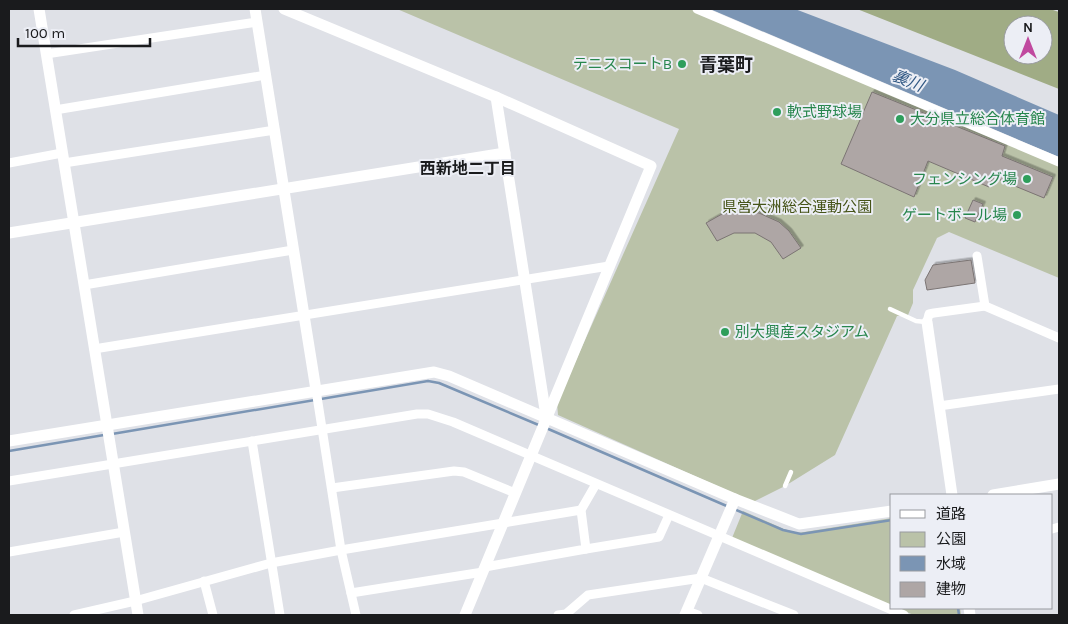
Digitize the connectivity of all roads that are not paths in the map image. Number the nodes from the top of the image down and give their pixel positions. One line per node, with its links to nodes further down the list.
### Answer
1 (39, 9): 6 (street)
2 (255, 9): 5 (street)
3 (284, 9): 8 (street)
4 (697, 9): 13 (street)
5 (257, 22): 6 (street); 7 (street)
6 (46, 54): 9 (street)
7 (266, 75): 9 (street); 10 (street)
8 (496, 97): 11 (street); 20 (street)
9 (55, 110): 12 (street)
10 (274, 130): 12 (street); 15 (street)
11 (505, 154): 15 (street); 21 (street)
12 (63, 158): 14 (street); 16 (street)
13 (1059, 162)
14 (9, 163)
15 (284, 189): 16 (street); 18 (street)
16 (74, 222): 17 (street); 22 (street)
17 (9, 233)
18 (294, 250): 22 (street); 25 (street)
19 (977, 256): 23 (street)
20 (609, 266): 21 (street); 32 (street)
21 (524, 280): 25 (street); 32 (street)
22 (84, 285): 28 (street)
23 (985, 306): 26 (street); 27 (street)
24 (890, 309): 26 (lane)
25 (304, 315): 28 (street); 30 (street)
26 (927, 322): 31 (street)
27 (1059, 338)
28 (94, 349): 34 (street)
29 (1059, 389): 31 (street)
30 (317, 396): 32 (street); 33 (street); 34 (street)
31 (939, 406): 46 (street)
32 (543, 424): 37 (street); 48 (street)
33 (322, 430): 36 (street); 37 (street); 44 (street)
34 (108, 431): 35 (street); 38 (street)
35 (9, 441)
36 (252, 441): 38 (street); 58 (street)
37 (530, 456): 41 (street); 45 (street)
38 (113, 464): 40 (street); 53 (street)
39 (791, 472): 43 (lane)
40 (9, 481)
41 (596, 484): 49 (street); 51 (street)
42 (1059, 484): 47 (street)
43 (785, 486)
44 (332, 488): 45 (street); 56 (street)
45 (515, 493): 52 (street)
46 (952, 494)
47 (999, 494)
48 (734, 500): 50 (street); 54 (street)
49 (581, 510): 52 (street); 55 (street)
50 (890, 511)
51 (669, 515): 54 (street); 55 (street)
52 (503, 523): 56 (street); 59 (street)
53 (124, 532): 57 (street); 63 (street)
54 (719, 537): 60 (street); 74 (street)
55 (586, 549): 59 (street)
56 (341, 550): 58 (street); 62 (street)
57 (9, 552)
58 (271, 563): 61 (street); 69 (street)
59 (484, 569): 62 (street); 71 (street)
60 (701, 578): 64 (street); 65 (street); 72 (street)
61 (204, 581): 63 (street); 68 (street)
62 (351, 593): 70 (street)
63 (136, 601): 66 (street); 67 (street)
64 (773, 612): 73 (street)
65 (690, 614)
66 (74, 615)
67 (138, 615)
68 (213, 615)
69 (280, 615)
70 (356, 615)
71 (465, 615)
72 (558, 615)
73 (794, 615)
74 (904, 615)

